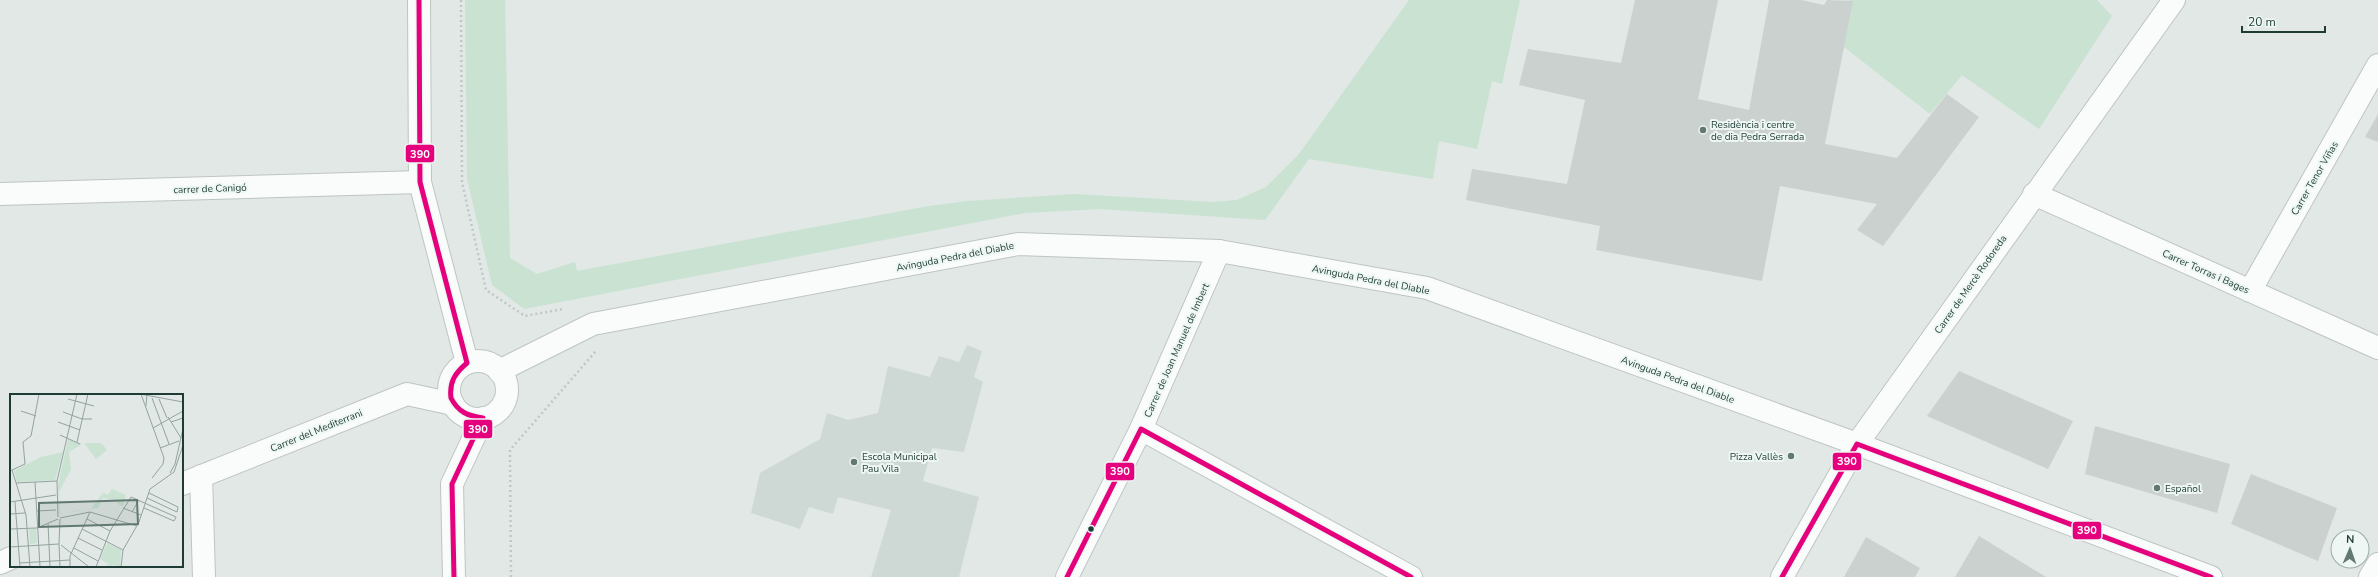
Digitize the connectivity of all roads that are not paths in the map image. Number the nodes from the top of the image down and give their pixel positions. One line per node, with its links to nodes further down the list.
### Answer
1 (419, 0): 4 (street)
2 (2174, 0): 6 (street, Carrer de Mercè Rodoreda)
3 (2378, 65): 8 (street, Carrer Tenor Viñas)
4 (420, 182): 5 (street, carrer de Canigó); 10 (street)
5 (0, 194)
6 (2034, 194): 8 (street, Carrer Torras i Bages); 15 (street, Carrer de Mercè Rodoreda)
7 (1219, 251): 11 (street, Avinguda Pedra del Diable); 14 (street, Carrer de Joan Manuel de Imbert); 15 (street, Avinguda Pedra del Diable)
8 (2250, 291): 9 (street, Carrer Torras i Bages)
9 (2378, 348)
10 (467, 363): 11 (street); 12 (street)
11 (500, 371): 13 (street)
12 (453, 404): 13 (street); 16 (street, Carrer del Mediterrani)
13 (482, 418): 21 (street)
14 (1141, 429): 22 (street, Carrer de Joan Manuel de Imbert); 23 (street)
15 (1857, 444): 24 (street, Carrer de Mercè Rodoreda); 25 (street, Avinguda Pedra del Diable)
16 (191, 480): 20 (street)
17 (10, 558): 18 (street)
18 (0, 563)
19 (2378, 564): 26 (street)
20 (204, 577)
21 (454, 577)
22 (1068, 577)
23 (1411, 577)
24 (1782, 577)
25 (2211, 577)
26 (2370, 577)

